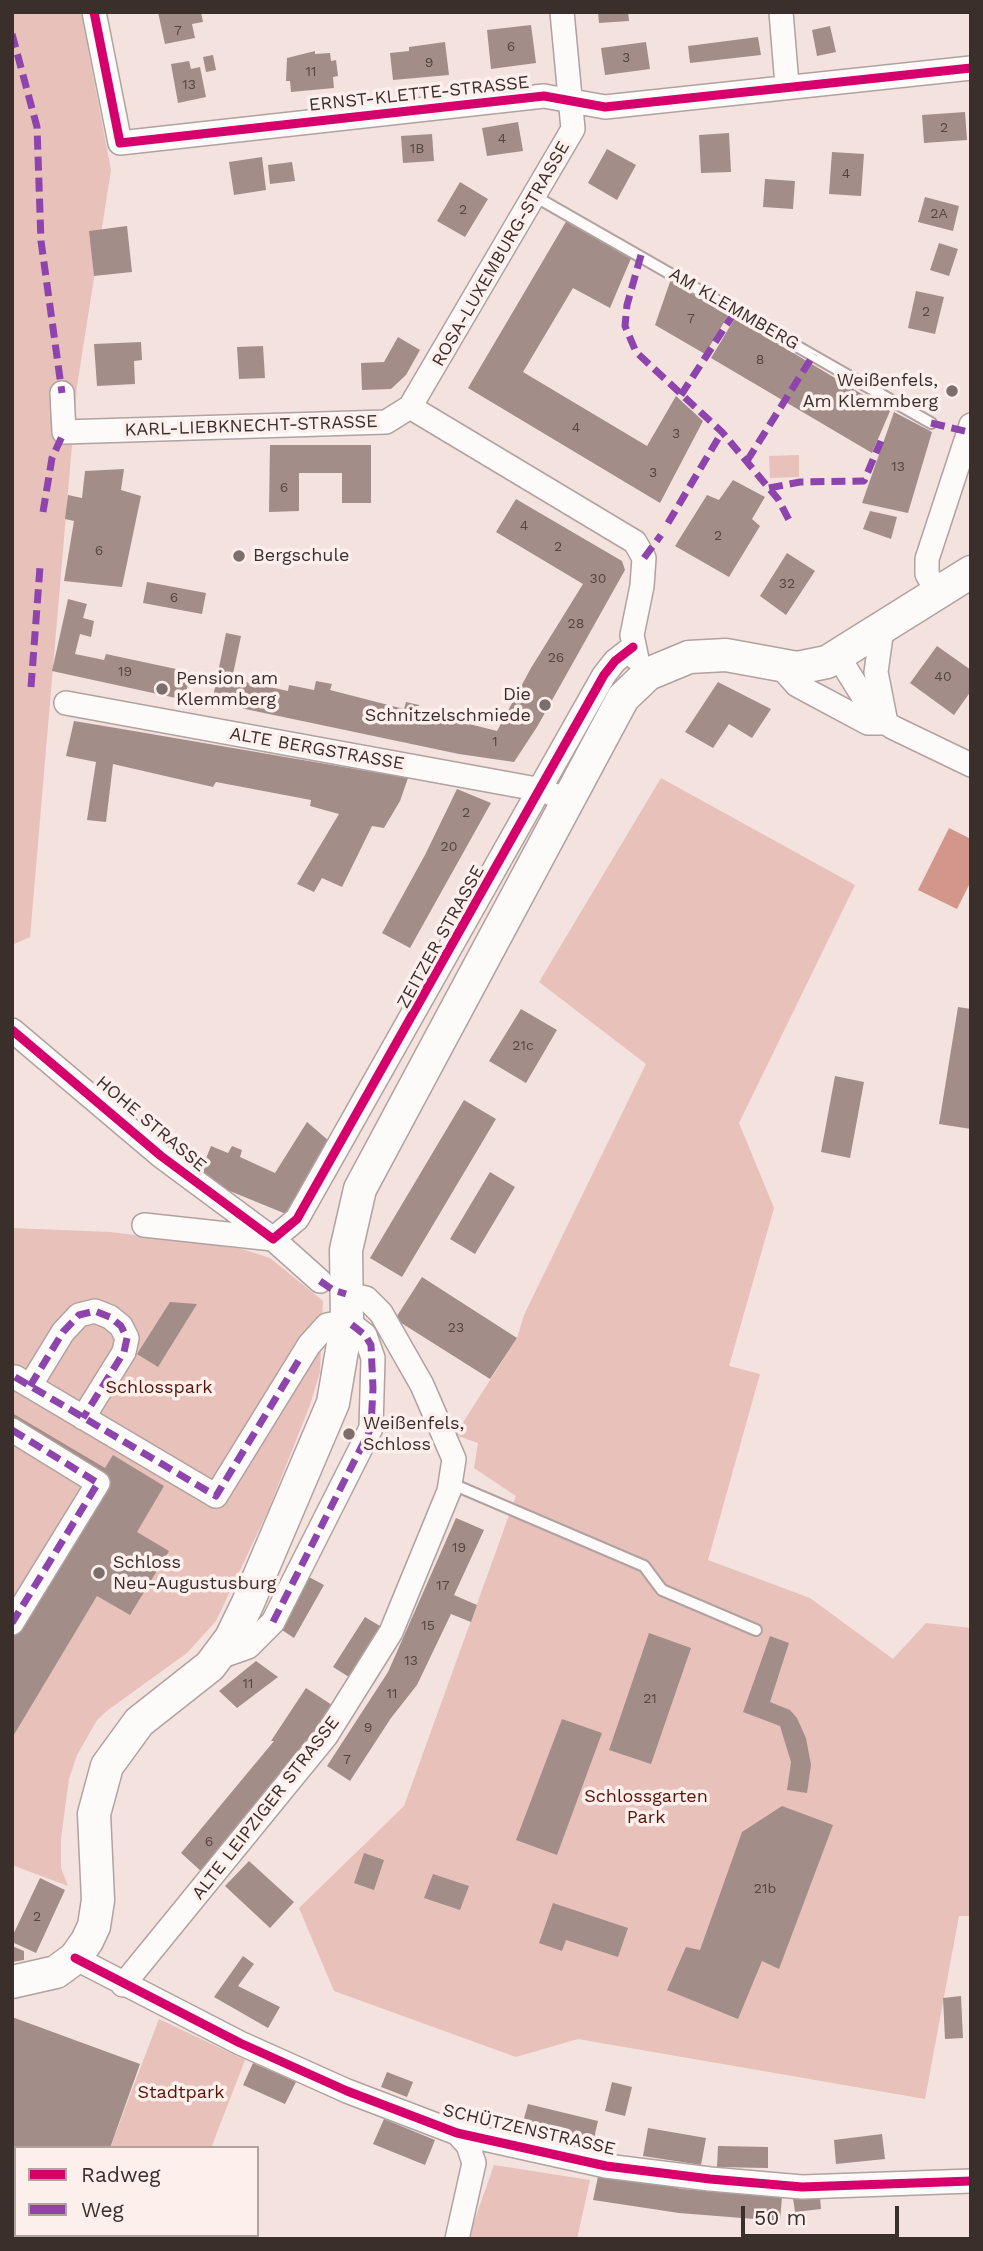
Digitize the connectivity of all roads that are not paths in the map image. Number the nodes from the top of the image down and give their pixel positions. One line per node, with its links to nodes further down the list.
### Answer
1 (94, 12): 6 (street, ERNST-KLETTE-STRASSE)
2 (562, 12): 6 (street, ROSA-LUXEMBURG-STRASSE)
3 (781, 12): 5 (street)
4 (971, 68): 5 (street, ERNST-KLETTE-STRASSE)
5 (787, 85): 6 (street, ERNST-KLETTE-STRASSE)
6 (572, 102): 7 (street, ROSA-LUXEMBURG-STRASSE)
7 (536, 197): 9 (street, ROSA-LUXEMBURG-STRASSE); 10 (lane, AM KLEMMBERG)
8 (62, 393): 9 (street, KARL-LIEBKNECHT-STRASSE)
9 (410, 407): 16 (street)
10 (931, 423)
11 (971, 425): 13 (street)
12 (971, 572): 13 (main road)
13 (938, 593): 14 (main road)
14 (882, 629): 15 (main road); 19 (street)
15 (838, 656): 17 (main road, ZEITZER STRASSE); 19 (street, ZEITZER STRASSE)
16 (640, 660): 17 (main road, ZEITZER STRASSE); 21 (main road, ZEITZER STRASSE)
17 (781, 667): 19 (street, ZEITZER STRASSE)
18 (66, 703): 21 (street, ALTE BERGSTRASSE)
19 (886, 723): 20 (street, ZEITZER STRASSE)
20 (971, 765)
21 (554, 795): 24 (street, ZEITZER STRASSE); 25 (main road, ZEITZER STRASSE)
22 (12, 1030): 24 (street, HOHE STRASSE)
23 (144, 1225): 24 (street)
24 (273, 1239): 25 (street, HOHE STRASSE)
25 (338, 1299): 26 (street); 28 (street, ALTE LEIPZIGER STRASSE); 31 (main road, ZEITZER STRASSE); 31 (street)
26 (83, 1418): 26 (street)
27 (12, 1430): 29 (street)
28 (450, 1483): 30 (lane); 34 (street, ALTE LEIPZIGER STRASSE)
29 (12, 1623)
30 (756, 1630)
31 (217, 1658): 32 (main road, ZEITZER STRASSE)
32 (75, 1958): 33 (main road); 34 (street, SCHÜTZENSTRASSE)
33 (12, 1982)
34 (123, 1985): 35 (street, SCHÜTZENSTRASSE)
35 (457, 2133): 36 (street, SCHÜTZENSTRASSE); 37 (street)
36 (971, 2181)
37 (457, 2239)

